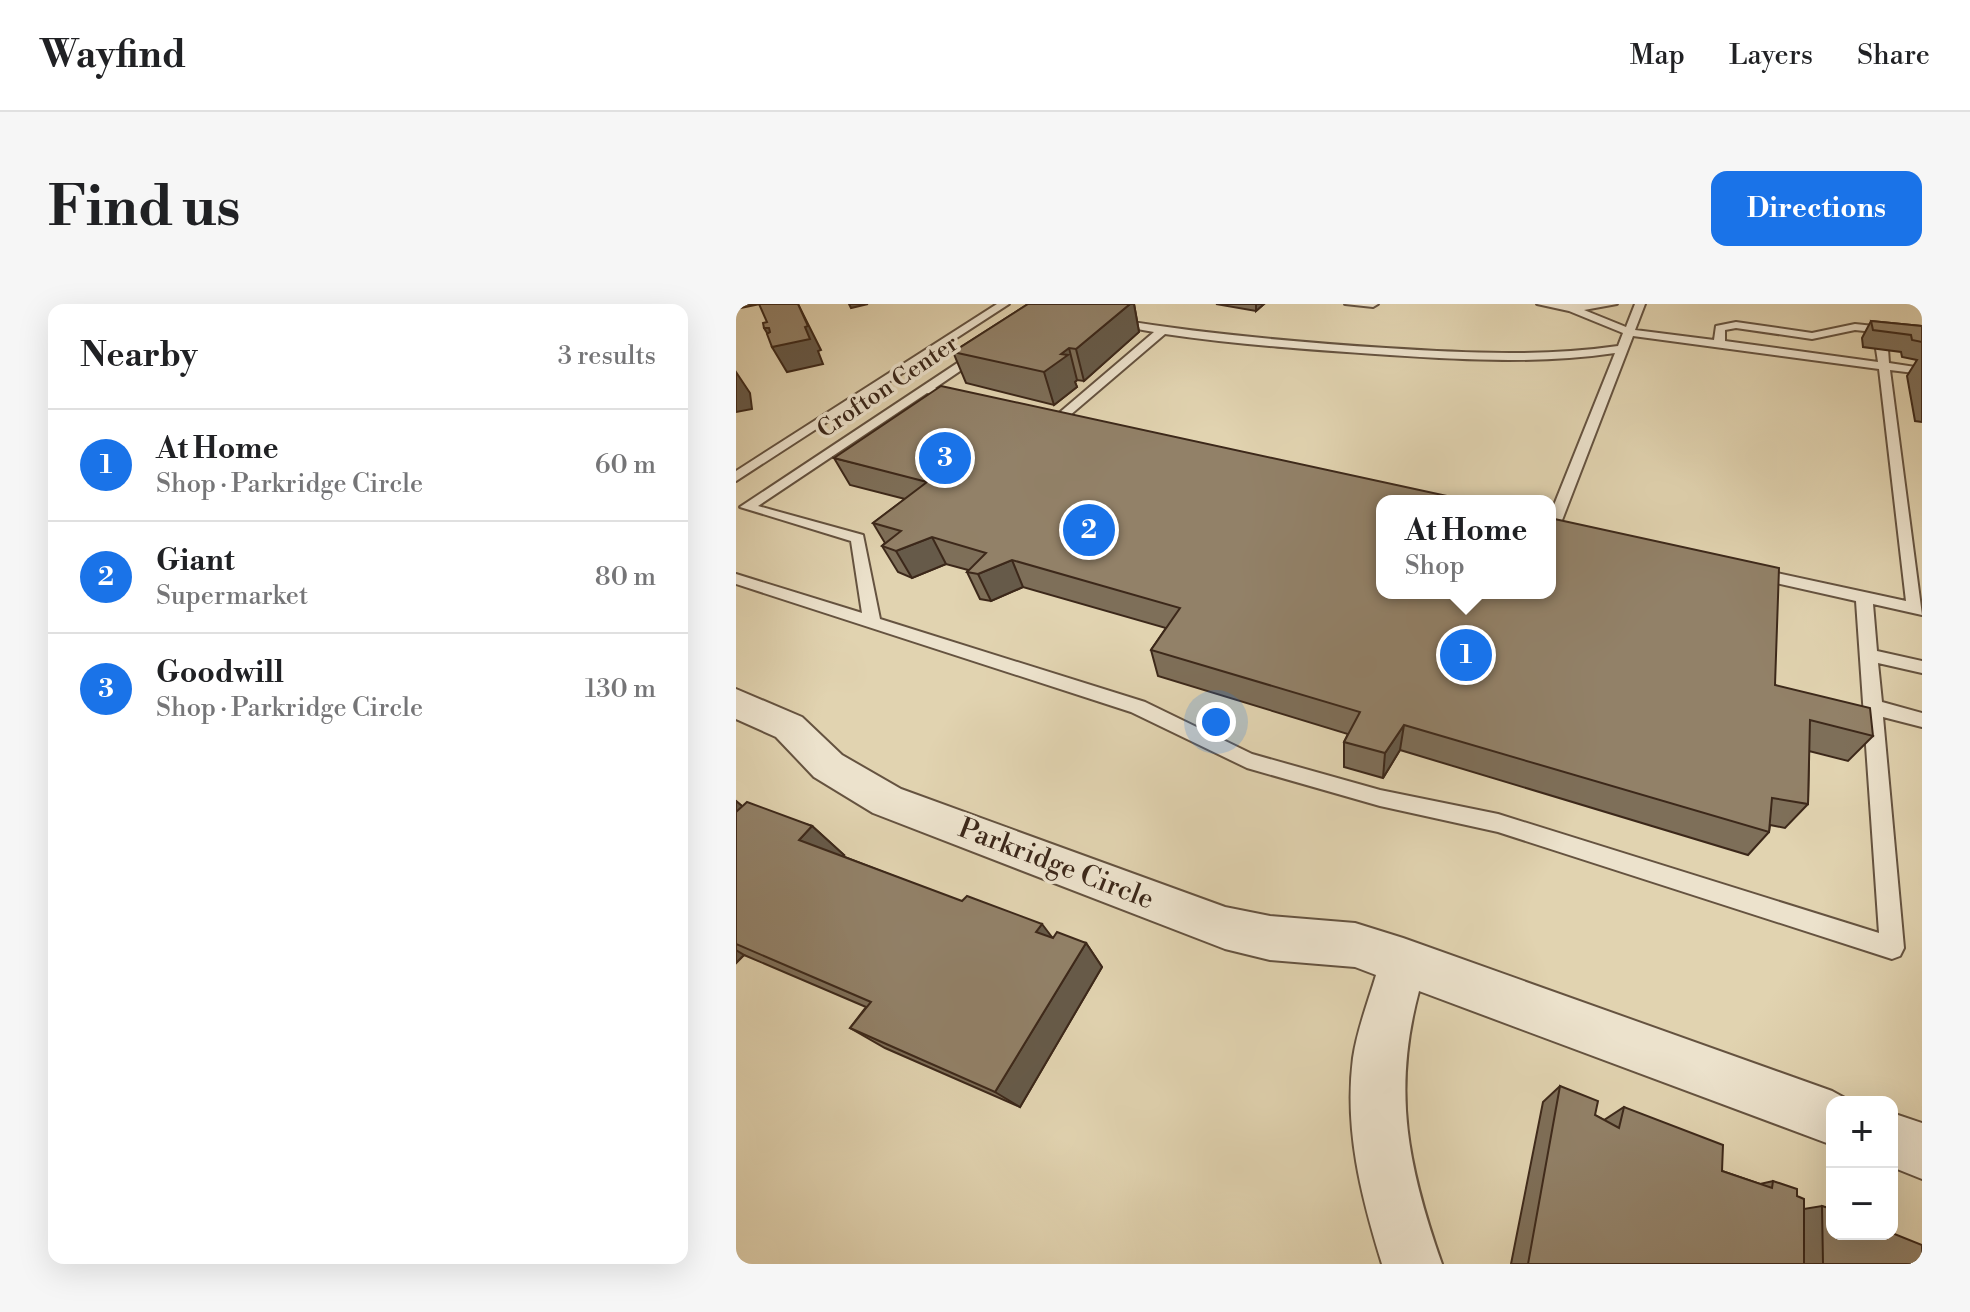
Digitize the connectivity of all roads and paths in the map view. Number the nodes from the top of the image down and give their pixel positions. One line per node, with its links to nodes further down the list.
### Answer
1 (1004, 304): 23 (lane)
2 (1350, 304): 3 (lane)
3 (1373, 304)
4 (1542, 304): 7 (lane)
5 (1612, 304): 7 (lane)
6 (1640, 304): 10 (lane)
7 (1571, 308): 10 (lane)
8 (1104, 320): 9 (lane)
9 (1162, 331): 15 (lane); 21 (lane)
10 (1629, 332): 14 (lane); 15 (lane)
11 (1922, 334): 12 (lane)
12 (1881, 340): 14 (lane); 16 (lane)
13 (997, 341): 18 (lane, Crofton Center)
14 (1719, 343): 16 (lane)
15 (1622, 349): 24 (lane)
16 (1883, 366): 17 (lane); 28 (lane)
17 (1922, 371)
18 (925, 389): 19 (lane); 29 (lane, Crofton Center)
19 (970, 399)
20 (1044, 416): 21 (lane)
21 (1058, 419): 22 (lane)
22 (1082, 424)
23 (736, 477)
24 (1556, 529)
25 (1733, 568): 27 (lane)
26 (736, 579): 29 (lane)
27 (1864, 597): 28 (lane); 30 (lane)
28 (1918, 609)
29 (872, 622): 33 (lane)
30 (1869, 655): 31 (lane); 33 (lane)
31 (1922, 667)
32 (736, 703): 35 (street, Parkridge Circle)
33 (1873, 707): 34 (lane)
34 (1922, 720)
35 (1403, 961): 36 (street, Parkridge Circle); 39 (street)
36 (1826, 1116)
37 (1898, 1142): 38 (street)
38 (1922, 1151)
39 (1412, 1264)

